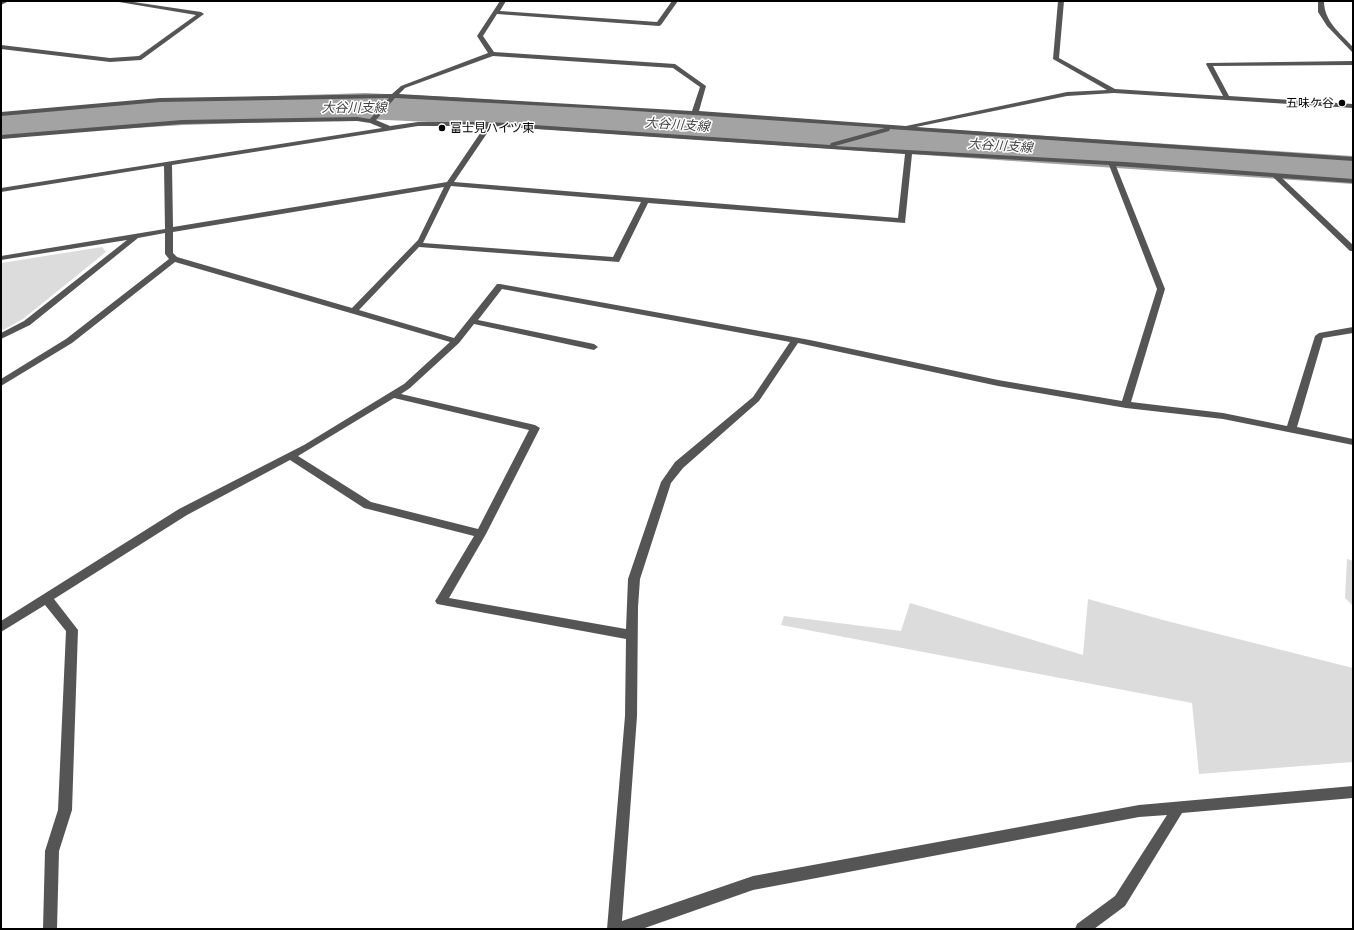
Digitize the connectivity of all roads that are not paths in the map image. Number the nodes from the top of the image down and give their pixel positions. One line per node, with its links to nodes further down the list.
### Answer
1 (6, 1): 7 (street)
2 (116, 1): 9 (street)
3 (503, 1): 8 (street)
4 (675, 1): 8 (street)
5 (1060, 1): 13 (street)
6 (1321, 1): 10 (street)
7 (1, 3)
8 (496, 12): 11 (street)
9 (1, 47)
10 (1353, 51)
11 (492, 54): 14 (street); 17 (street)
12 (1353, 63): 15 (street)
13 (1114, 91): 15 (street); 22 (street)
14 (390, 98): 17 (street); 18 (street); 19 (street)
15 (1227, 98): 16 (street)
16 (1353, 106)
17 (695, 113): 22 (street)
18 (1, 114)
19 (372, 121): 21 (street); 23 (street)
20 (490, 124): 21 (street); 24 (street); 31 (street)
21 (388, 128): 27 (street)
22 (896, 128): 24 (street); 26 (street)
23 (1, 137)
24 (824, 147): 25 (street)
25 (910, 152): 28 (street); 33 (street)
26 (1353, 159)
27 (168, 164): 32 (street); 34 (street)
28 (1112, 164): 29 (street); 49 (street)
29 (1276, 176): 30 (street); 37 (street)
30 (1353, 181)
31 (449, 184): 33 (street); 34 (street); 36 (street)
32 (1, 190)
33 (646, 200): 36 (street)
34 (168, 230): 35 (street); 39 (street)
35 (136, 235): 38 (street); 43 (street)
36 (418, 244): 40 (street)
37 (1353, 249)
38 (1, 258)
39 (174, 259): 40 (street); 47 (street)
40 (353, 312): 44 (street)
41 (472, 321): 44 (street); 45 (street); 46 (street)
42 (1353, 330): 50 (street)
43 (1, 336)
44 (456, 341): 48 (street)
45 (795, 341): 49 (street); 56 (street)
46 (594, 347)
47 (1, 384)
48 (394, 395): 52 (street); 53 (street)
49 (1126, 404): 50 (street)
50 (1291, 430): 51 (street)
51 (1353, 442)
52 (291, 456): 53 (street); 54 (street)
53 (481, 534): 56 (street)
54 (46, 598): 55 (street); 59 (street)
55 (1, 627)
56 (632, 635): 60 (street)
57 (1353, 792): 58 (street)
58 (1179, 807): 61 (street); 62 (street)
59 (50, 929)
60 (614, 929)
61 (621, 929)
62 (1082, 929)

